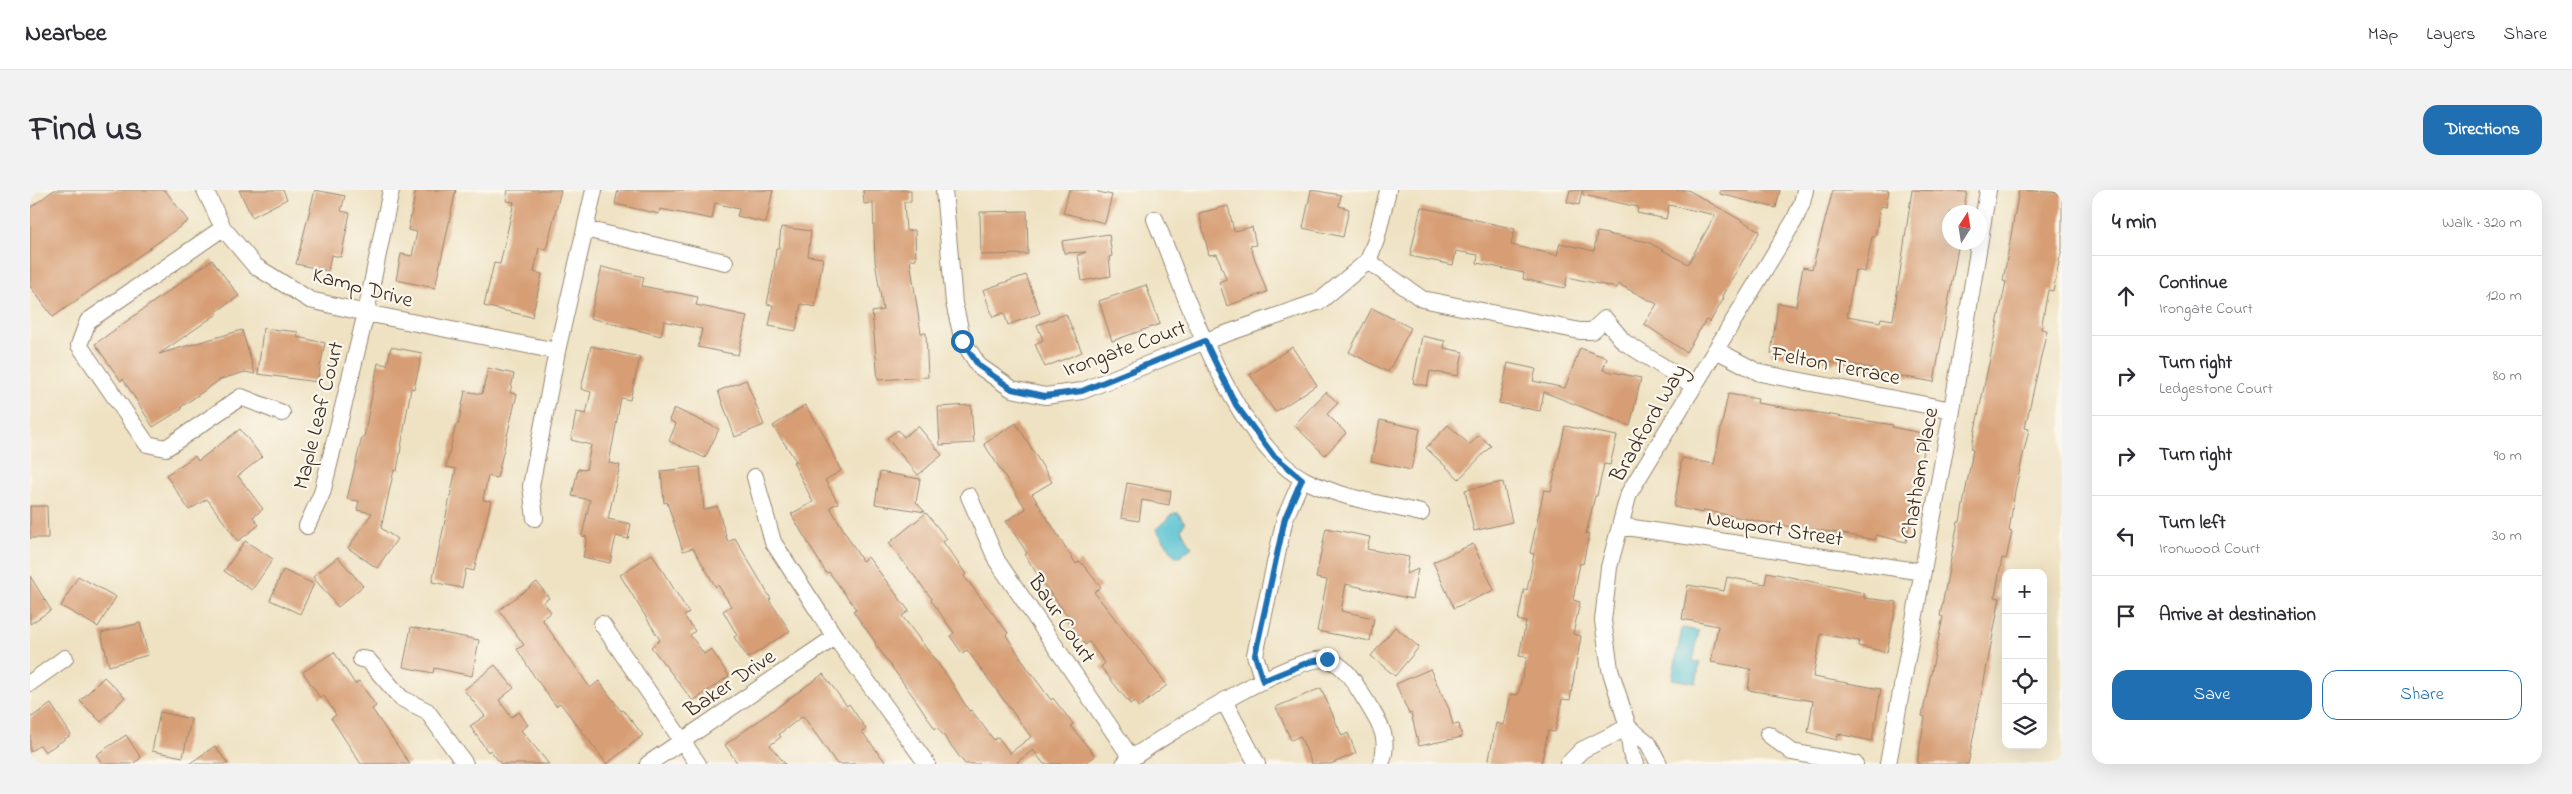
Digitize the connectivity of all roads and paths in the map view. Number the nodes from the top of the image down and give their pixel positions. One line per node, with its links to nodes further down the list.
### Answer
1 (205, 190): 9 (street, Kamp Drive)
2 (391, 190): 13 (street, Maple Leaf Court)
3 (594, 190): 10 (street)
4 (944, 190): 14 (street, Irongate Court)
5 (1388, 190): 11 (street)
6 (1805, 190): 15 (street, Bradford Way)
7 (1988, 190): 18 (street, Chatham Place)
8 (1155, 220): 14 (street)
9 (223, 228): 13 (street, Kamp Drive); 19 (street)
10 (585, 229): 12 (street); 16 (street)
11 (1368, 261): 14 (street, Irongate Court); 17 (street)
12 (725, 262)
13 (366, 313): 16 (street, Kamp Drive); 25 (street, Maple Leaf Court)
14 (1205, 341): 21 (street)
15 (1716, 350): 17 (street, Bradford Way); 18 (street, Felton Terrace)
16 (556, 351): 24 (street)
17 (1694, 386): 26 (street, Bradford Way)
18 (1952, 410): 27 (street, Chatham Place)
19 (282, 413)
20 (755, 478): 29 (street)
21 (1302, 479): 23 (street); 32 (street)
22 (969, 496): 39 (street, Baur Court)
23 (1421, 513)
24 (535, 518)
25 (307, 526)
26 (1620, 526): 27 (street, Newport Street); 35 (street, Bradford Way)
27 (1923, 572): 51 (street, Chatham Place)
28 (602, 624): 37 (street)
29 (835, 637): 37 (street, Baker Drive); 43 (street)
30 (65, 658): 33 (street)
31 (360, 659): 40 (street)
32 (1263, 681): 34 (street); 46 (street)
33 (30, 683)
34 (1224, 702): 38 (street); 39 (street)
35 (1628, 727): 47 (street); 48 (street, Bradford Way); 49 (street)
36 (1768, 734): 50 (street)
37 (681, 741): 41 (street, Baker Drive); 42 (street)
38 (1244, 742): 44 (street); 45 (street)
39 (1128, 761)
40 (465, 764)
41 (648, 764)
42 (698, 764)
43 (927, 764)
44 (1248, 764)
45 (1257, 764)
46 (1381, 764)
47 (1568, 764)
48 (1636, 764)
49 (1659, 764)
50 (1855, 764)
51 (1888, 764)

